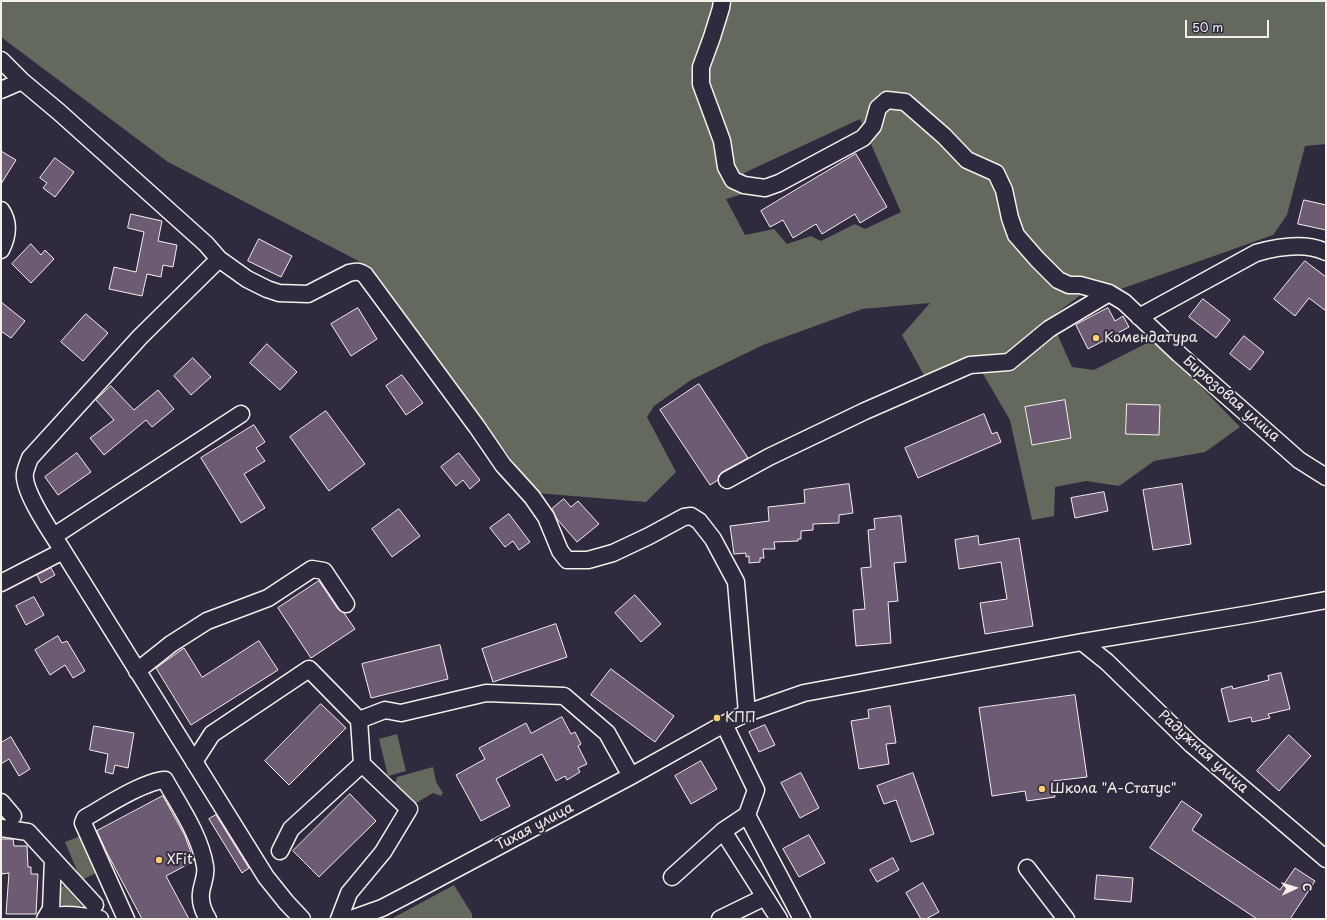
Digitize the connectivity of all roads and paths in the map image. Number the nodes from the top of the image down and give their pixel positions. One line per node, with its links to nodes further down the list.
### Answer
1 (722, 1): 9 (street, Бирюзовая улица)
2 (1, 60): 3 (street)
3 (22, 81): 4 (street); 8 (street)
4 (1, 90)
5 (1, 210): 6 (street)
6 (1, 250)
7 (1326, 252): 10 (street)
8 (219, 259): 14 (street); 21 (street)
9 (1109, 293): 10 (street, Бирюзовая улица); 13 (street)
10 (1139, 317): 12 (street, Бирюзовая улица)
11 (241, 414): 14 (street)
12 (1326, 478)
13 (727, 480)
14 (54, 536): 15 (street)
15 (63, 551): 16 (street); 20 (street)
16 (1, 583)
17 (1326, 600): 19 (street, Тихая улица)
18 (346, 604): 20 (street)
19 (1082, 642): 21 (street, Тихая улица); 34 (street, Радужная улица)
20 (137, 671): 24 (street)
21 (748, 713): 23 (street, Тихая улица)
22 (359, 720): 24 (street); 25 (street); 26 (street)
23 (720, 726): 26 (street, Тихая улица); 28 (street)
24 (194, 762): 42 (street)
25 (362, 764): 32 (street); 43 (street)
26 (631, 776): 44 (street, Тихая улица)
27 (1, 802): 29 (street)
28 (747, 815): 31 (street); 47 (street)
29 (13, 816)
30 (1, 828): 33 (street)
31 (723, 831): 36 (street); 37 (street)
32 (280, 851)
33 (53, 859): 38 (street); 39 (street)
34 (1326, 859)
35 (1027, 868): 48 (street)
36 (672, 877)
37 (765, 897): 45 (street); 46 (street)
38 (98, 912): 39 (street)
39 (46, 918)
40 (126, 919): 41 (street)
41 (208, 919)
42 (302, 919)
43 (339, 919)
44 (351, 919)
45 (720, 919)
46 (779, 919)
47 (802, 919)
48 (1066, 919)

